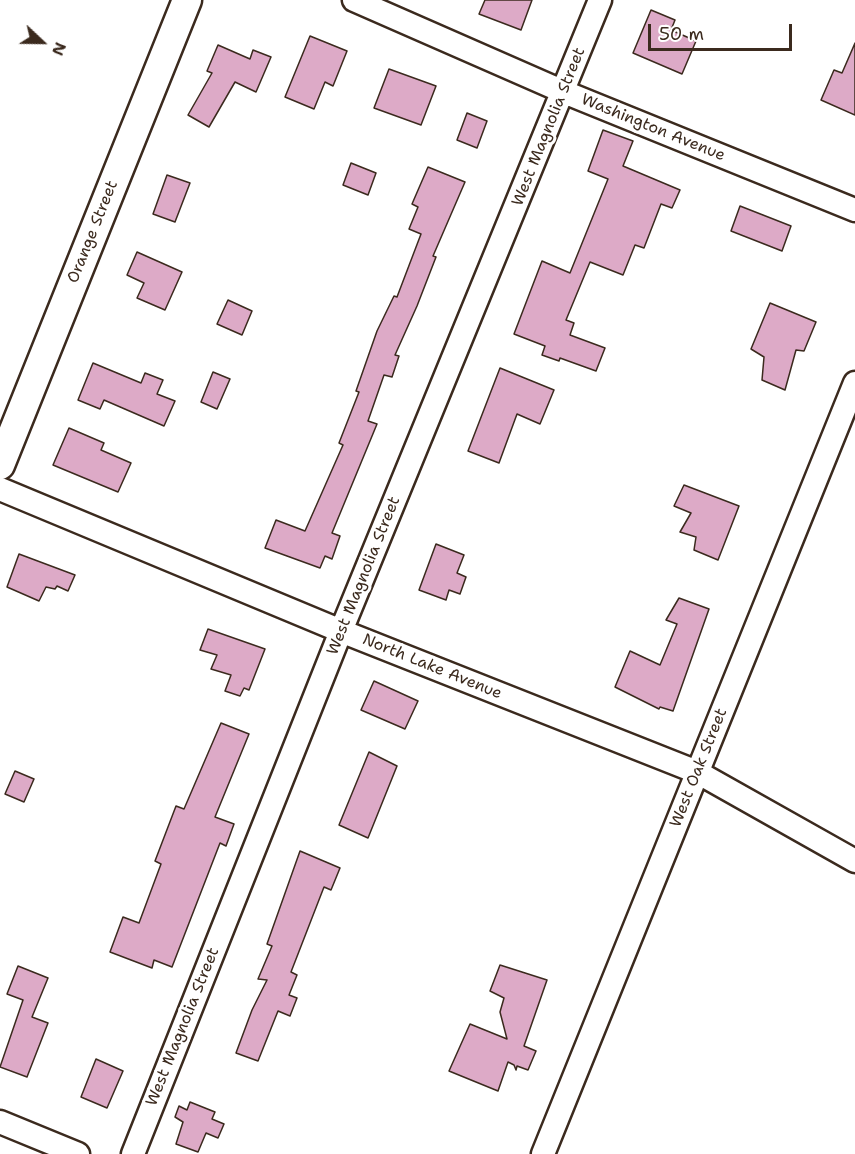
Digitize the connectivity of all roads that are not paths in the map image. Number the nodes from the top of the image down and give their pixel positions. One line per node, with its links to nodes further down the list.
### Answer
1 (187, 0): 7 (street, Orange Street)
2 (354, 0): 4 (street, Washington Avenue)
3 (600, 0): 4 (street, West Magnolia Street)
4 (564, 92): 5 (street, Washington Avenue); 9 (street, West Magnolia Street)
5 (855, 210)
6 (855, 383): 10 (street, West Oak Street)
7 (0, 465)
8 (0, 489): 9 (street, North Lake Avenue)
9 (341, 631): 10 (street, North Lake Avenue); 14 (street, West Magnolia Street)
10 (697, 772): 11 (street, North Lake Avenue); 15 (street, West Oak Street)
11 (855, 861)
12 (0, 1122): 13 (street)
13 (78, 1154)
14 (133, 1154)
15 (543, 1154)

